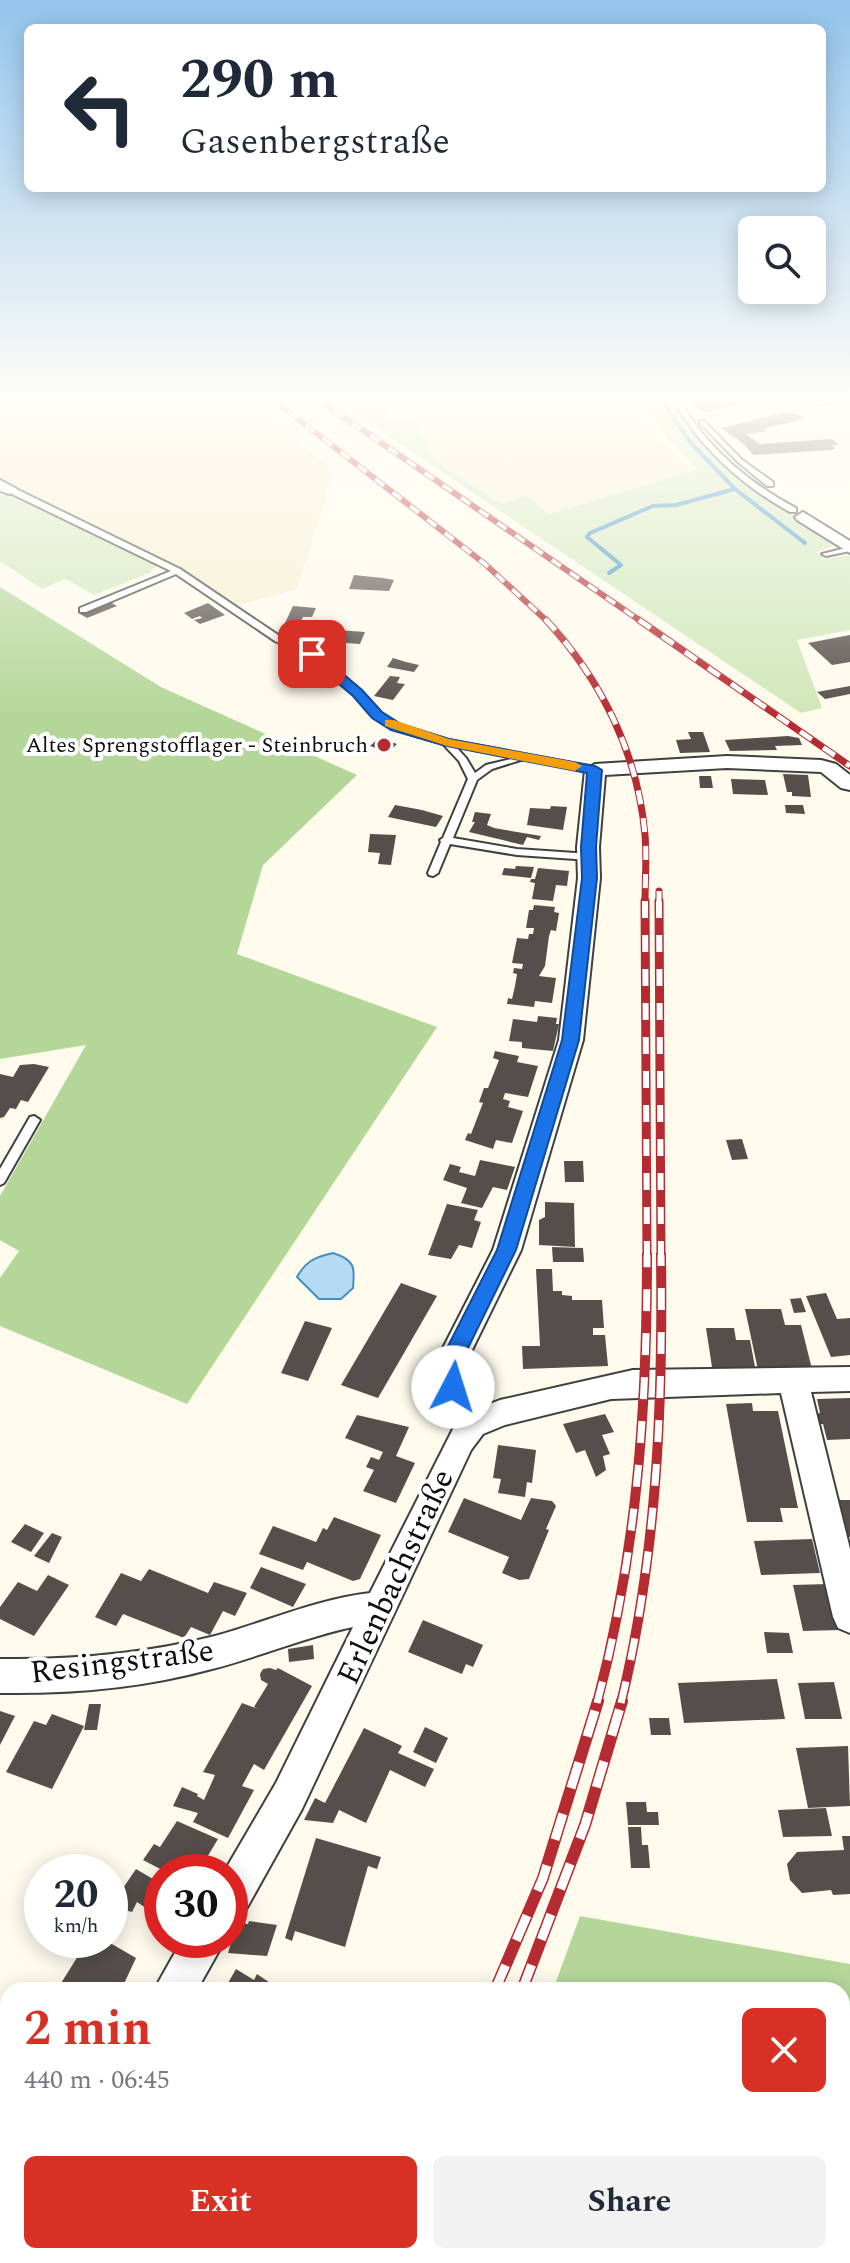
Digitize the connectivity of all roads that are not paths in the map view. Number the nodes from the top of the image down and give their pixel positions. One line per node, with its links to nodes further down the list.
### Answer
1 (38, 504): 7 (lane)
2 (786, 504): 4 (lane)
3 (788, 504): 4 (lane)
4 (798, 513): 5 (street)
5 (850, 549): 6 (lane)
6 (826, 554)
7 (177, 571): 8 (lane); 9 (lane)
8 (83, 610)
9 (447, 742): 10 (lane); 12 (lane)
10 (527, 757): 11 (lane); 12 (lane)
11 (595, 770): 13 (street); 15 (street)
12 (473, 779): 14 (lane)
13 (848, 784)
14 (445, 840): 15 (lane); 16 (lane)
15 (590, 857): 21 (street)
16 (433, 873)
17 (34, 1120): 18 (lane)
18 (0, 1180)
19 (850, 1379): 20 (street)
20 (793, 1381): 21 (street); 23 (street)
21 (472, 1425): 22 (street, Erlenbachstraße)
22 (382, 1607): 24 (street, Resingstraße); 25 (street, Erlenbachstraße)
23 (850, 1617)
24 (0, 1676)
25 (248, 1868)
26 (194, 1958): 27 (street)
27 (179, 1982)

